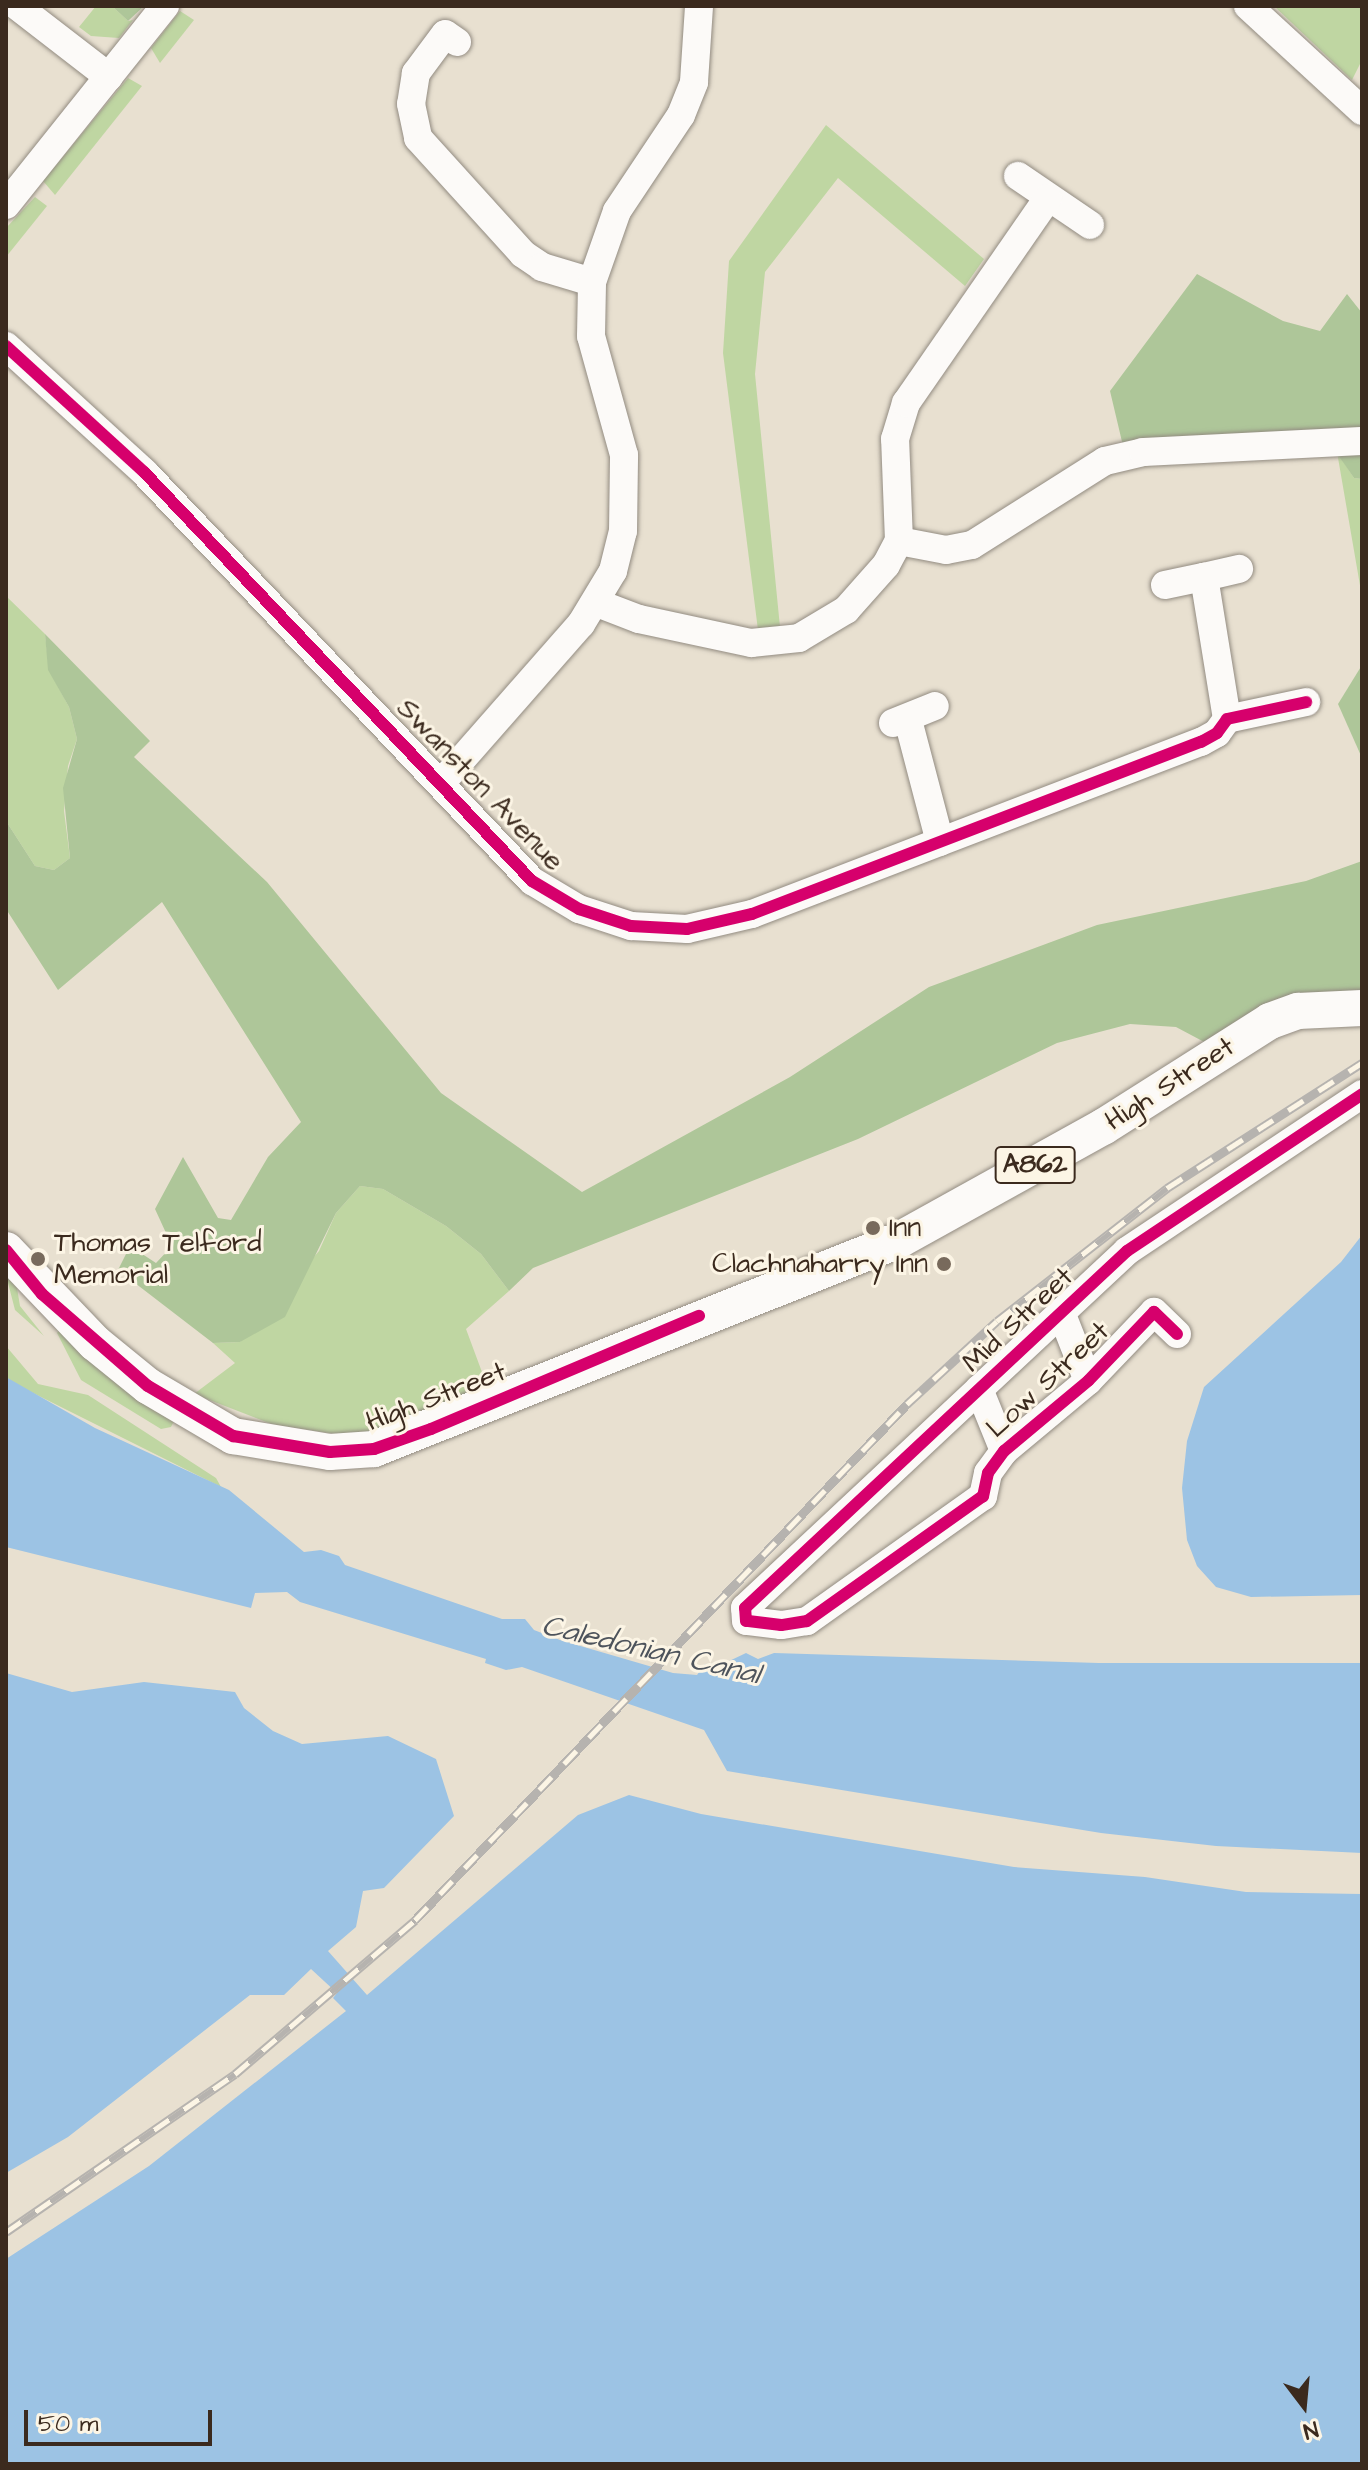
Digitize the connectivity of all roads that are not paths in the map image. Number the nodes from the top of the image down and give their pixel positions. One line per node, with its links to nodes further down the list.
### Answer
1 (17, 6): 6 (street)
2 (165, 6): 6 (street)
3 (699, 6): 12 (street)
4 (1248, 6): 7 (street)
5 (457, 42): 12 (street)
6 (109, 77): 10 (street)
7 (1362, 111)
8 (1018, 176): 9 (street)
9 (1048, 198): 11 (street); 15 (street)
10 (6, 205)
11 (1090, 225)
12 (592, 282): 19 (street)
13 (6, 346): 23 (street, Swanston Avenue)
14 (1362, 441): 15 (street)
15 (899, 541): 19 (street)
16 (1239, 569): 17 (street)
17 (1204, 577): 18 (street); 22 (street)
18 (1165, 585)
19 (597, 603): 23 (street)
20 (1306, 702): 22 (street, Swanston Avenue)
21 (935, 706): 24 (street)
22 (1227, 719): 24 (street, Swanston Avenue)
23 (442, 782): 24 (street, Swanston Avenue)
24 (940, 842)
25 (1362, 1008): 27 (main road, High Street / A862)
26 (1362, 1094): 28 (street, Mid Street)
27 (6, 1250)
28 (1061, 1312): 30 (street); 31 (street, Mid Street)
29 (1177, 1334): 30 (street, Low Street)
30 (1088, 1381): 32 (street, Low Street)
31 (979, 1389): 32 (street); 33 (street, Mid Street)
32 (1004, 1451): 33 (street, Low Street)
33 (807, 1621)

